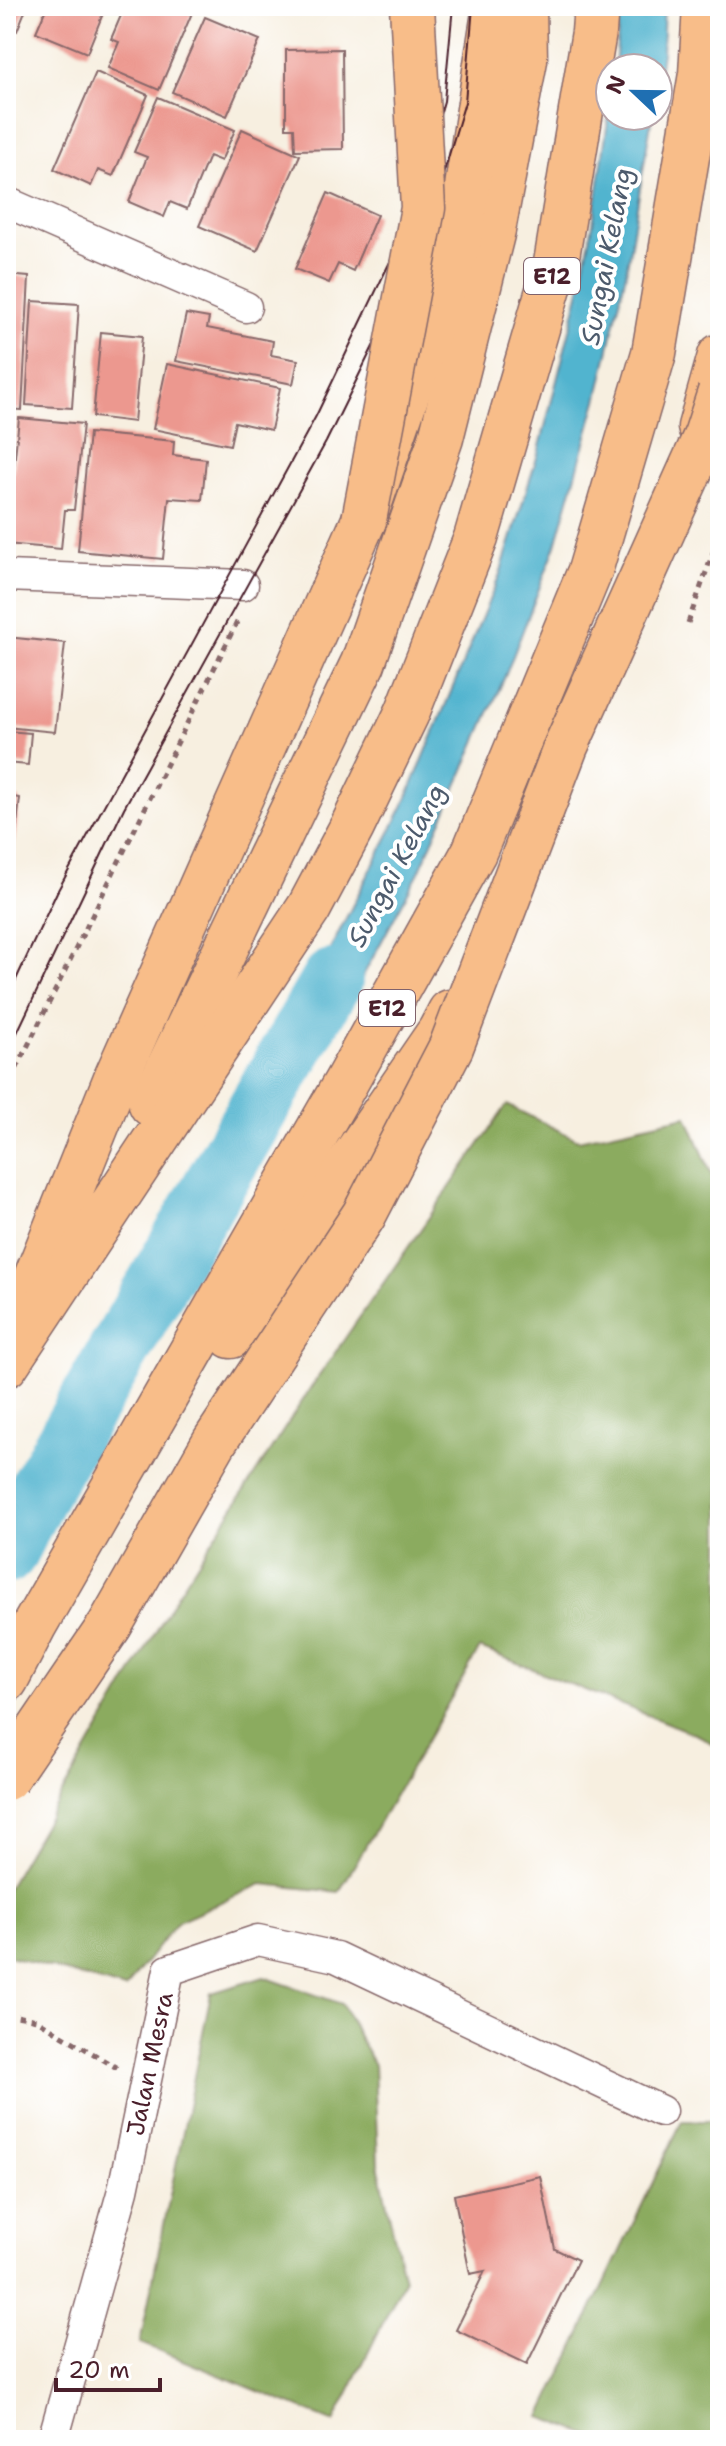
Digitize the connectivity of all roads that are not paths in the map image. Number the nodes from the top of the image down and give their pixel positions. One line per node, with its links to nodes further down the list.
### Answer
1 (412, 6): 10 (highway, bridge)
2 (495, 6): 10 (highway, bridge)
3 (524, 6): 13 (highway)
4 (596, 6): 13 (highway, E12)
5 (705, 6): 16 (highway, E12)
6 (6, 202): 7 (street)
7 (246, 307)
8 (720, 356): 16 (highway, bridge)
9 (720, 392): 18 (highway, bridge)
10 (364, 520): 14 (highway)
11 (6, 576): 12 (street)
12 (243, 585)
13 (80, 1250): 15 (highway, E12)
14 (6, 1352)
15 (6, 1365)
16 (35, 1624): 17 (highway, E12)
17 (6, 1680)
18 (6, 1778)
19 (661, 2111): 20 (street, Jalan Mesra)
20 (53, 2440)

